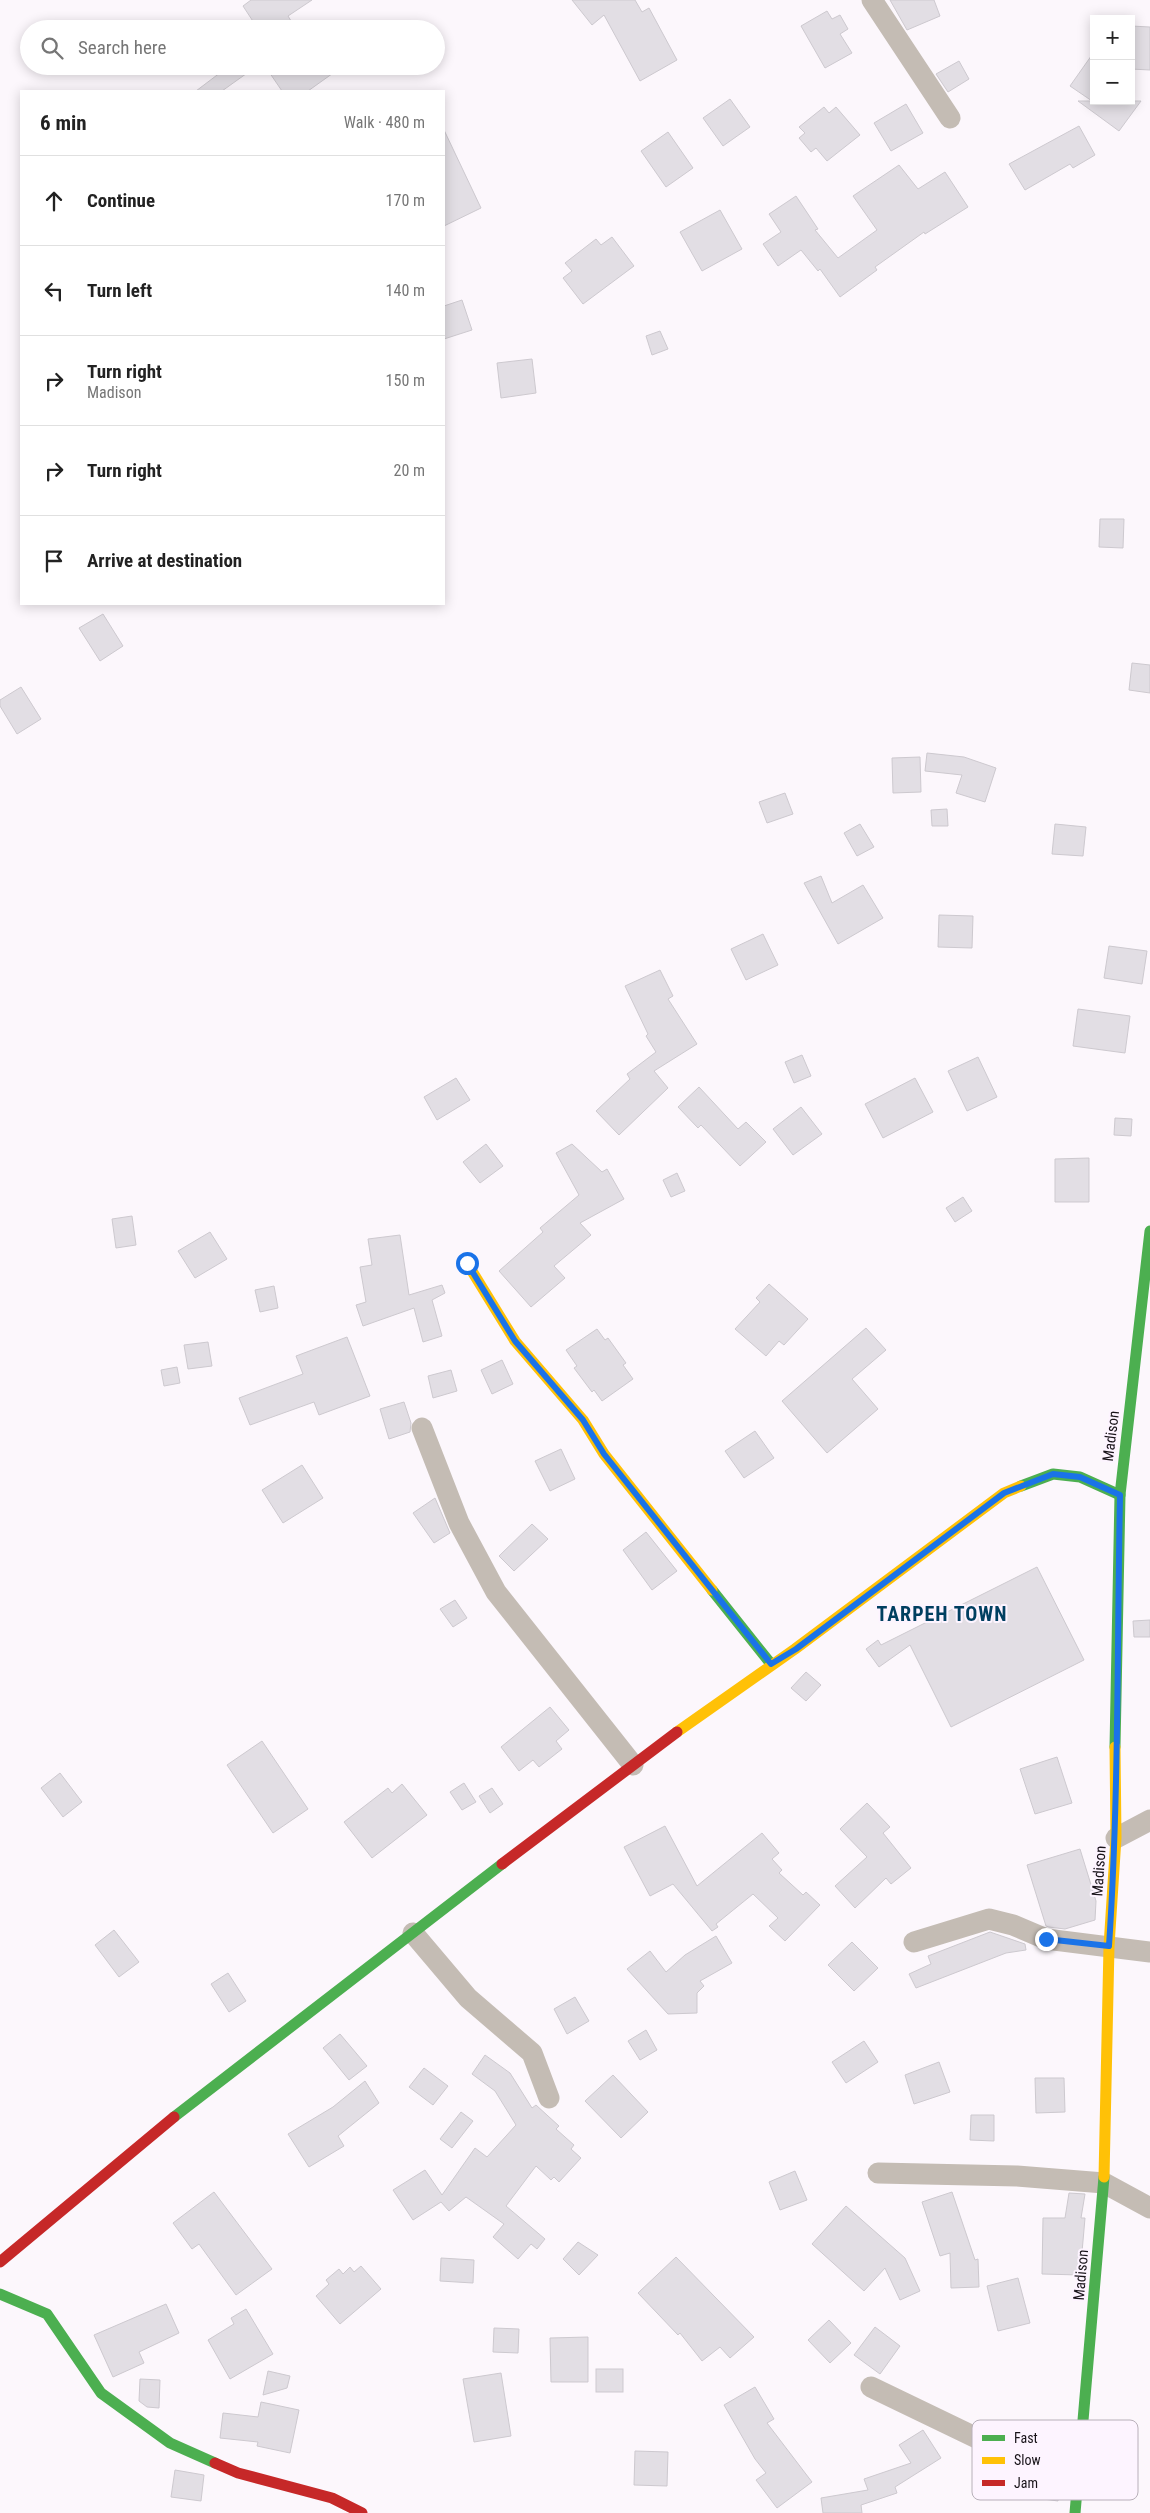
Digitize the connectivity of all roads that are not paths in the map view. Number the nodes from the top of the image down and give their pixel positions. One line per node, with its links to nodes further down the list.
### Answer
1 (872, 0): 2 (street)
2 (950, 118)
3 (1150, 1231): 5 (street, Madison)
4 (467, 1263): 8 (street)
5 (1144, 1338): 7 (street, Madison)
6 (422, 1428): 9 (street)
7 (1120, 1495): 8 (street); 11 (street, Madison)
8 (771, 1664): 9 (street)
9 (633, 1765): 12 (street)
10 (1150, 1820): 11 (street)
11 (1116, 1838): 14 (street, Madison)
12 (413, 1933): 16 (street); 20 (street)
13 (914, 1942): 14 (street)
14 (1109, 1946): 15 (street); 18 (street, Madison)
15 (1150, 1952)
16 (549, 2098)
17 (878, 2173): 18 (street)
18 (1104, 2183): 19 (street); 23 (street, Madison)
19 (1150, 2208)
20 (0, 2262)
21 (0, 2294): 26 (street)
22 (871, 2387): 24 (street)
23 (1084, 2420)
24 (972, 2436)
25 (1076, 2500): 27 (street, Madison)
26 (362, 2513)
27 (1075, 2513)

